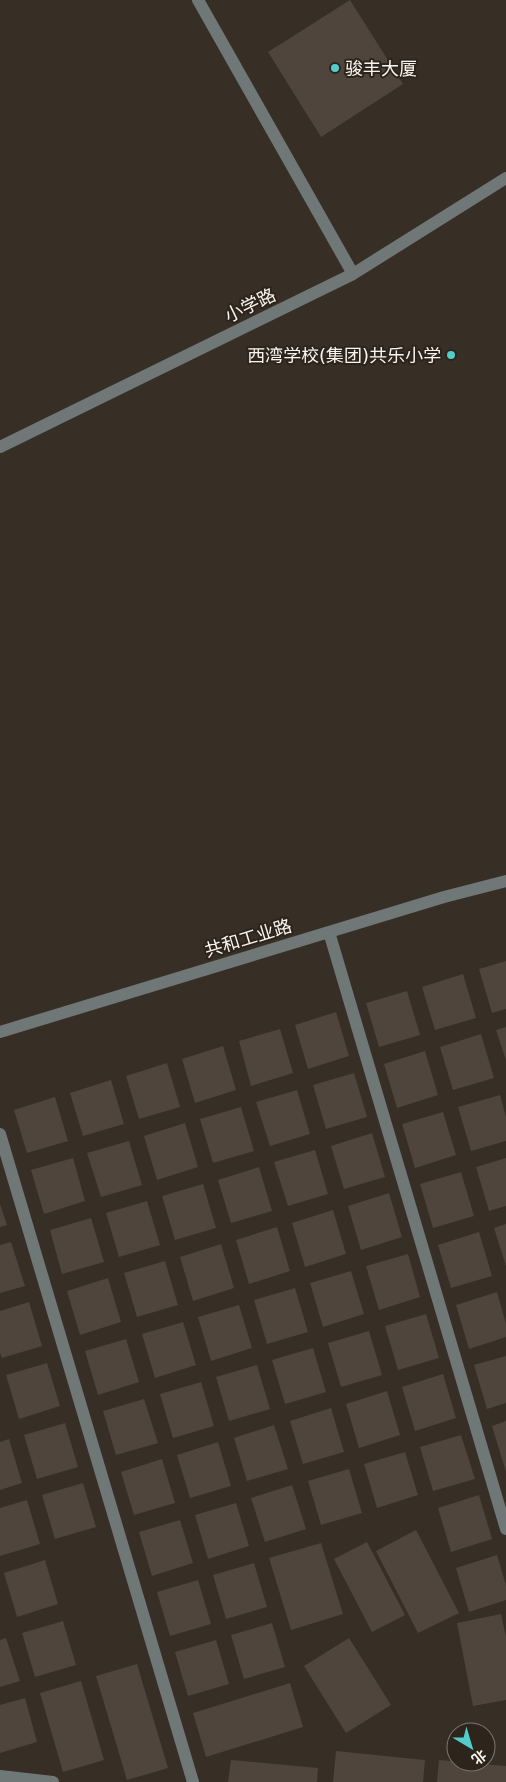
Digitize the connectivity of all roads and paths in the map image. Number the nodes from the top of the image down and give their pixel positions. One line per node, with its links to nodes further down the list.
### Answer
1 (198, 0): 3 (street)
2 (506, 178): 3 (street, 小学路)
3 (353, 274): 4 (street, 小学路)
4 (0, 447)
5 (506, 881): 6 (street, 共和工业路)
6 (329, 932): 7 (street, 共和工业路); 9 (street)
7 (0, 1032)
8 (0, 1134): 12 (street)
9 (506, 1529)
10 (0, 1776): 11 (street)
11 (53, 1782)
12 (193, 1782)

